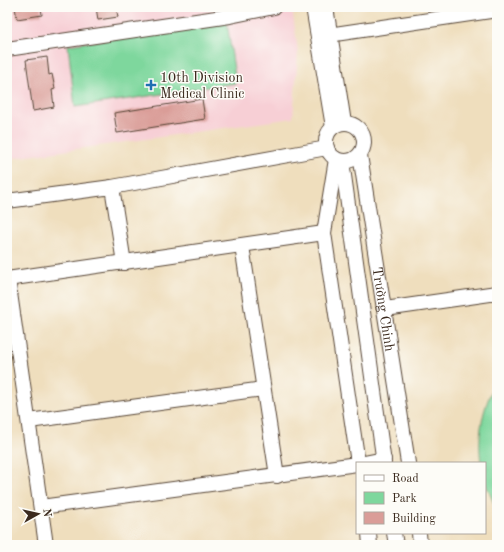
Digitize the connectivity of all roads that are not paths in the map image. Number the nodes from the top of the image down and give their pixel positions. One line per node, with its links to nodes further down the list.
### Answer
1 (274, 7): 6 (street)
2 (313, 7): 7 (street)
3 (326, 7): 7 (street)
4 (497, 10): 5 (street)
5 (334, 34)
6 (7, 49)
7 (339, 125): 8 (street); 9 (street)
8 (327, 148): 10 (street); 11 (street)
9 (360, 155): 10 (street); 18 (street, Trường Chinh)
10 (339, 160): 13 (street); 21 (street, Trường Chinh)
11 (112, 187): 12 (street); 15 (street)
12 (7, 201)
13 (324, 233): 14 (street); 22 (street)
14 (242, 246): 15 (street); 19 (street)
15 (124, 262): 16 (street)
16 (8, 279): 20 (street)
17 (497, 293): 18 (street)
18 (384, 309): 24 (street, Trường Chinh)
19 (264, 389): 20 (street); 26 (street)
20 (29, 421): 27 (street)
21 (384, 461): 23 (street)
22 (358, 462)
23 (374, 462)
24 (408, 462)
25 (356, 464): 26 (street)
26 (277, 476): 27 (street)
27 (41, 507): 31 (street)
28 (369, 534): 32 (street)
29 (394, 534): 33 (street)
30 (419, 534): 34 (street)
31 (46, 545)
32 (370, 545)
33 (396, 545)
34 (420, 545)

